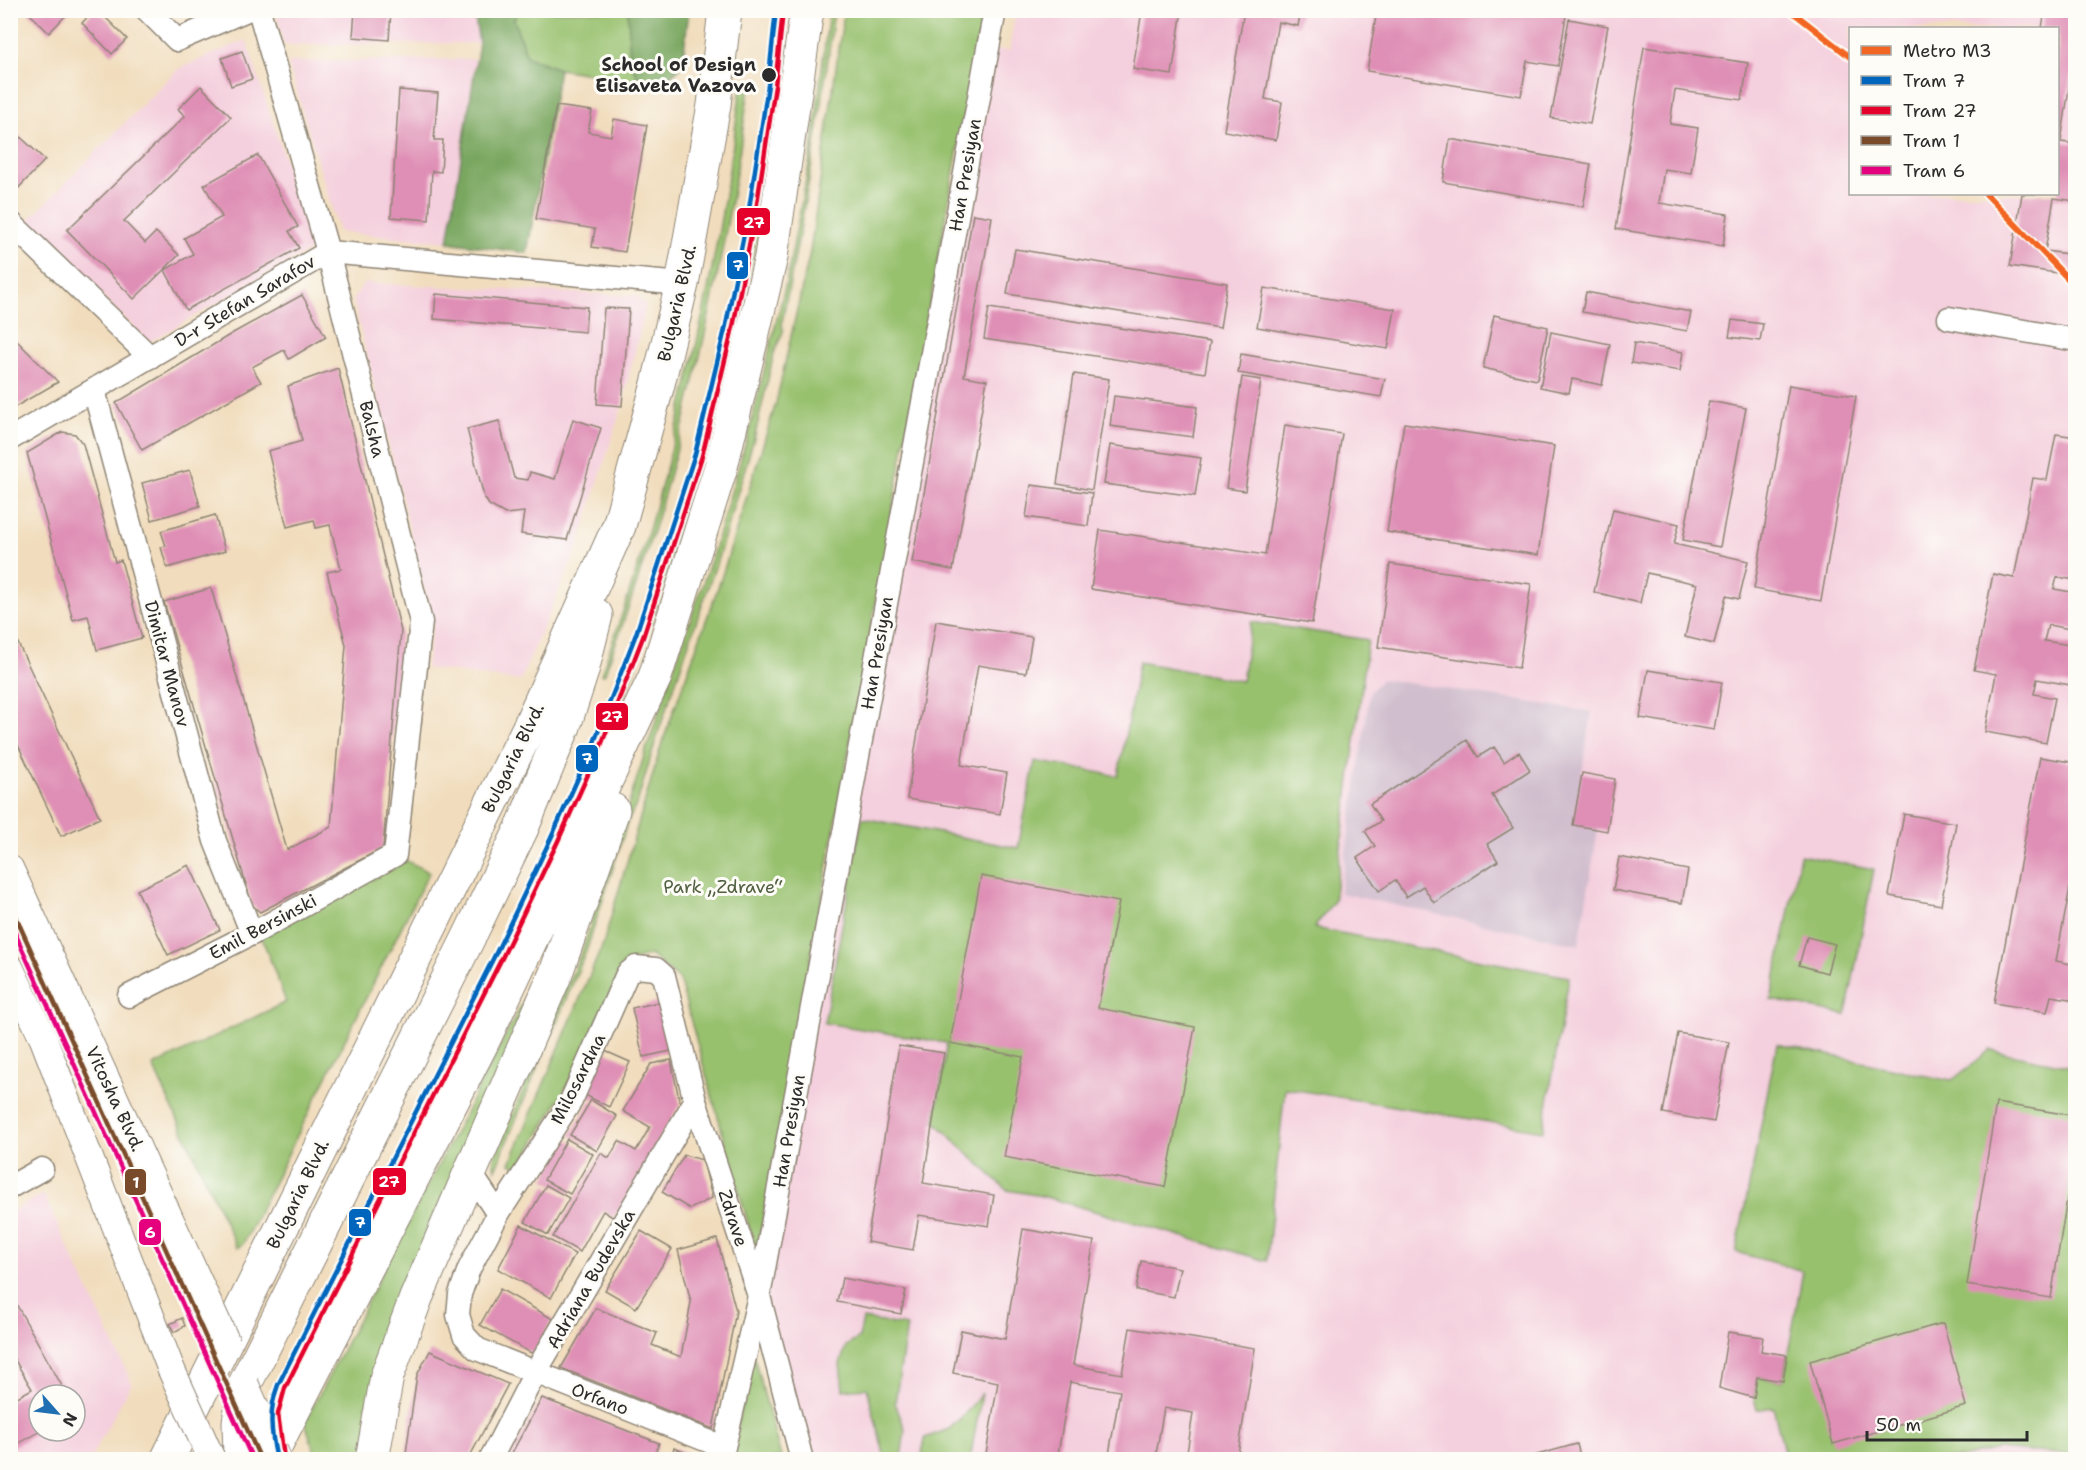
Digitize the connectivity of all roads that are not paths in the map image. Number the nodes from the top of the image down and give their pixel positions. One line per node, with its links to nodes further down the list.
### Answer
1 (147, 10): 2 (street)
2 (247, 10)
3 (259, 10): 8 (street, Balsha)
4 (725, 10): 9 (main road, Bulgaria Blvd.)
5 (807, 10): 16 (main road)
6 (995, 10): 28 (street, Han Presiyan)
7 (10, 222): 12 (street)
8 (328, 252): 9 (street, D-r Stefan Sarafov); 12 (street, D-r Stefan Sarafov); 17 (street, Balsha)
9 (682, 284): 15 (main road, Bulgaria Blvd.)
10 (1949, 318): 11 (street)
11 (2076, 340)
12 (150, 357): 13 (street, D-r Stefan Sarafov)
13 (94, 390): 14 (street, D-r Stefan Sarafov); 19 (street, Dimitar Manov)
14 (10, 439)
15 (619, 526): 31 (main road); 33 (main road, Bulgaria Blvd.)
16 (655, 677): 25 (main road); 36 (main road)
17 (395, 855): 19 (street, Emil Bersinski)
18 (10, 869): 31 (street, Vitosha Blvd., bridge)
19 (252, 933): 22 (street, Emil Bersinski)
20 (10, 968): 34 (street, bridge)
21 (664, 976): 23 (street, Zdrave); 27 (street, Milosardna)
22 (129, 996)
23 (696, 1101): 28 (street, Zdrave); 30 (street, Adriana Budevska)
24 (42, 1169): 26 (street)
25 (470, 1173): 27 (street); 38 (main road)
26 (10, 1187)
27 (498, 1214): 29 (street, Milosardna)
28 (759, 1296): 32 (street, Han Presiyan); 40 (street, Zdrave)
29 (477, 1349): 30 (street, Orfano)
30 (535, 1373): 32 (street, Orfano); 39 (street, Adriana Budevska)
31 (245, 1384): 35 (main road); 37 (street, Vitosha Blvd., bridge)
32 (722, 1453)
33 (167, 1460)
34 (212, 1460)
35 (240, 1460)
36 (268, 1460)
37 (278, 1460)
38 (372, 1460)
39 (490, 1460)
40 (802, 1460)

